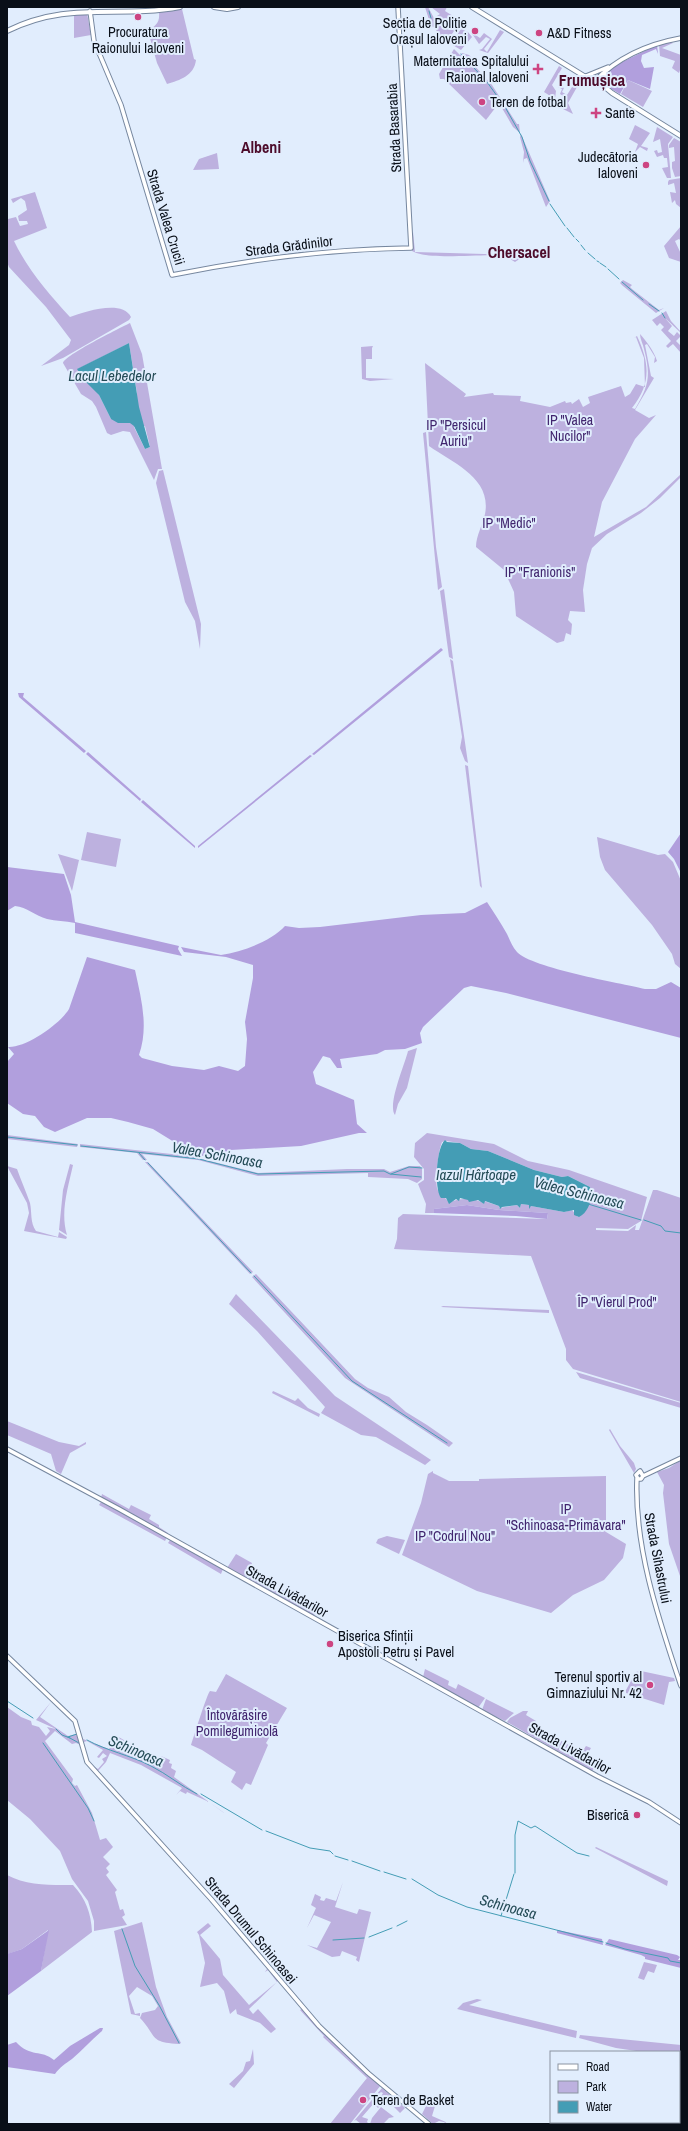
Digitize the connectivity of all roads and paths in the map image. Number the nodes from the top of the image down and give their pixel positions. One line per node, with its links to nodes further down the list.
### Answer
1 (180, 7): 6 (main road)
2 (214, 7): 3 (main road)
3 (238, 7)
4 (398, 7): 14 (street, Strada Basarabia)
5 (472, 7): 10 (main road)
6 (90, 11): 7 (main road); 15 (street, Strada Valea Crucii)
7 (7, 31)
8 (681, 38): 9 (street)
9 (608, 67): 10 (street); 11 (street); 12 (street)
10 (584, 76): 11 (main road)
11 (593, 80): 12 (main road)
12 (612, 93): 13 (main road)
13 (681, 136)
14 (411, 248): 15 (street, Strada Grădinilor)
15 (172, 276)
16 (7, 1449): 22 (street, Strada Livădarilor)
17 (681, 1458): 18 (street)
18 (643, 1476): 19 (street); 19 (street)
19 (637, 1478): 21 (street, Strada Sihastrului)
20 (7, 1656): 23 (street, Strada Drumul Schinoasei)
21 (681, 1686)
22 (681, 1823)
23 (429, 2124)

